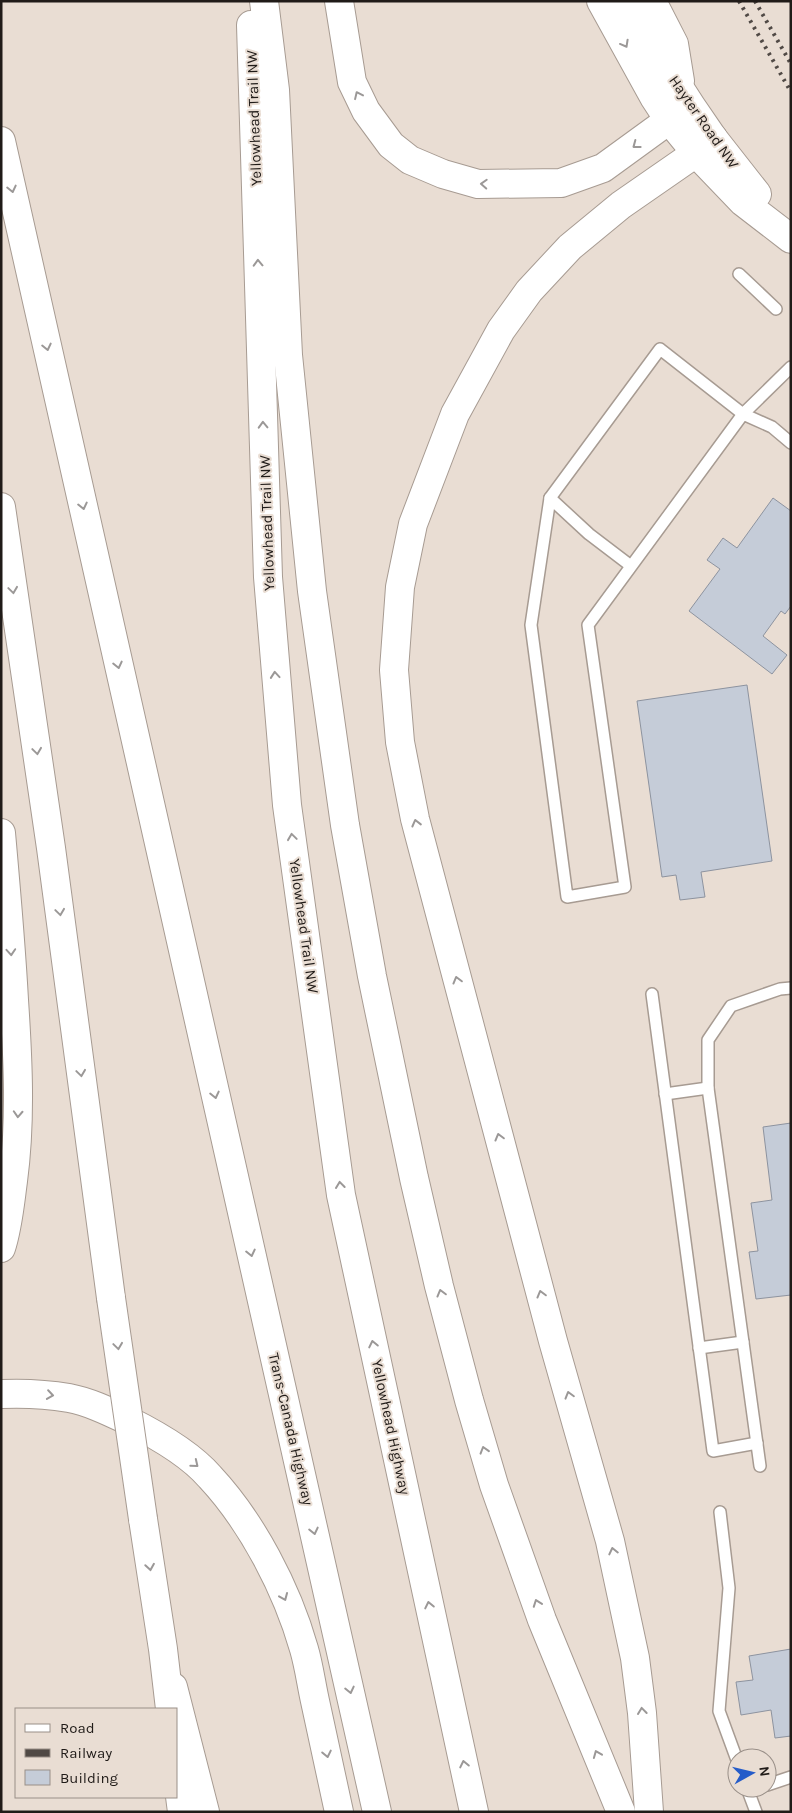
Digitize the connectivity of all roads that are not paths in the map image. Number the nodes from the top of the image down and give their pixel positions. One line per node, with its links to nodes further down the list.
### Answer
1 (251, 1): 22 (main road, Yellowhead Trail NW, one-way to 1)
2 (264, 1): 39 (main road, one-way to 2)
3 (339, 1): 7 (main road, one-way to 3)
4 (602, 1): 7 (main road, one-way to 7)
5 (628, 1): 7 (main road, Hayter Road NW)
6 (652, 1): 7 (main road)
7 (681, 107): 9 (main road, Hayter Road NW)
8 (1, 141): 43 (main road, Trans-Canada Highway, one-way to 43)
9 (704, 146): 10 (main road, Hayter Road NW); 45 (main road, one-way to 9)
10 (791, 238)
11 (739, 274): 12 (lane)
12 (776, 309)
13 (791, 367): 14 (lane)
14 (743, 414): 15 (lane); 16 (lane); 18 (lane)
15 (791, 442)
16 (550, 498): 18 (lane); 18 (lane)
17 (1, 507): 32 (main road, one-way to 32, bridge)
18 (631, 566)
19 (1, 833): 25 (main road, one-way to 25)
20 (791, 988): 23 (lane)
21 (652, 994): 24 (lane)
22 (321, 1041): 44 (main road, Yellowhead Highway, one-way to 22)
23 (708, 1088): 24 (lane); 26 (lane)
24 (665, 1094): 27 (lane)
25 (1, 1248)
26 (743, 1342): 27 (lane); 29 (lane)
27 (699, 1348): 29 (lane)
28 (1, 1394): 42 (main road, one-way to 42)
29 (757, 1443): 30 (lane)
30 (760, 1466)
31 (720, 1512): 34 (lane)
32 (163, 1650): 33 (main road); 41 (main road)
33 (170, 1708)
34 (733, 1748)
35 (791, 1777): 37 (lane)
36 (178, 1781): 40 (main road)
37 (777, 1782)
38 (754, 1798): 46 (lane)
39 (619, 1805)
40 (182, 1812)
41 (205, 1812)
42 (339, 1812)
43 (377, 1812)
44 (474, 1812)
45 (650, 1812)
46 (756, 1812)

